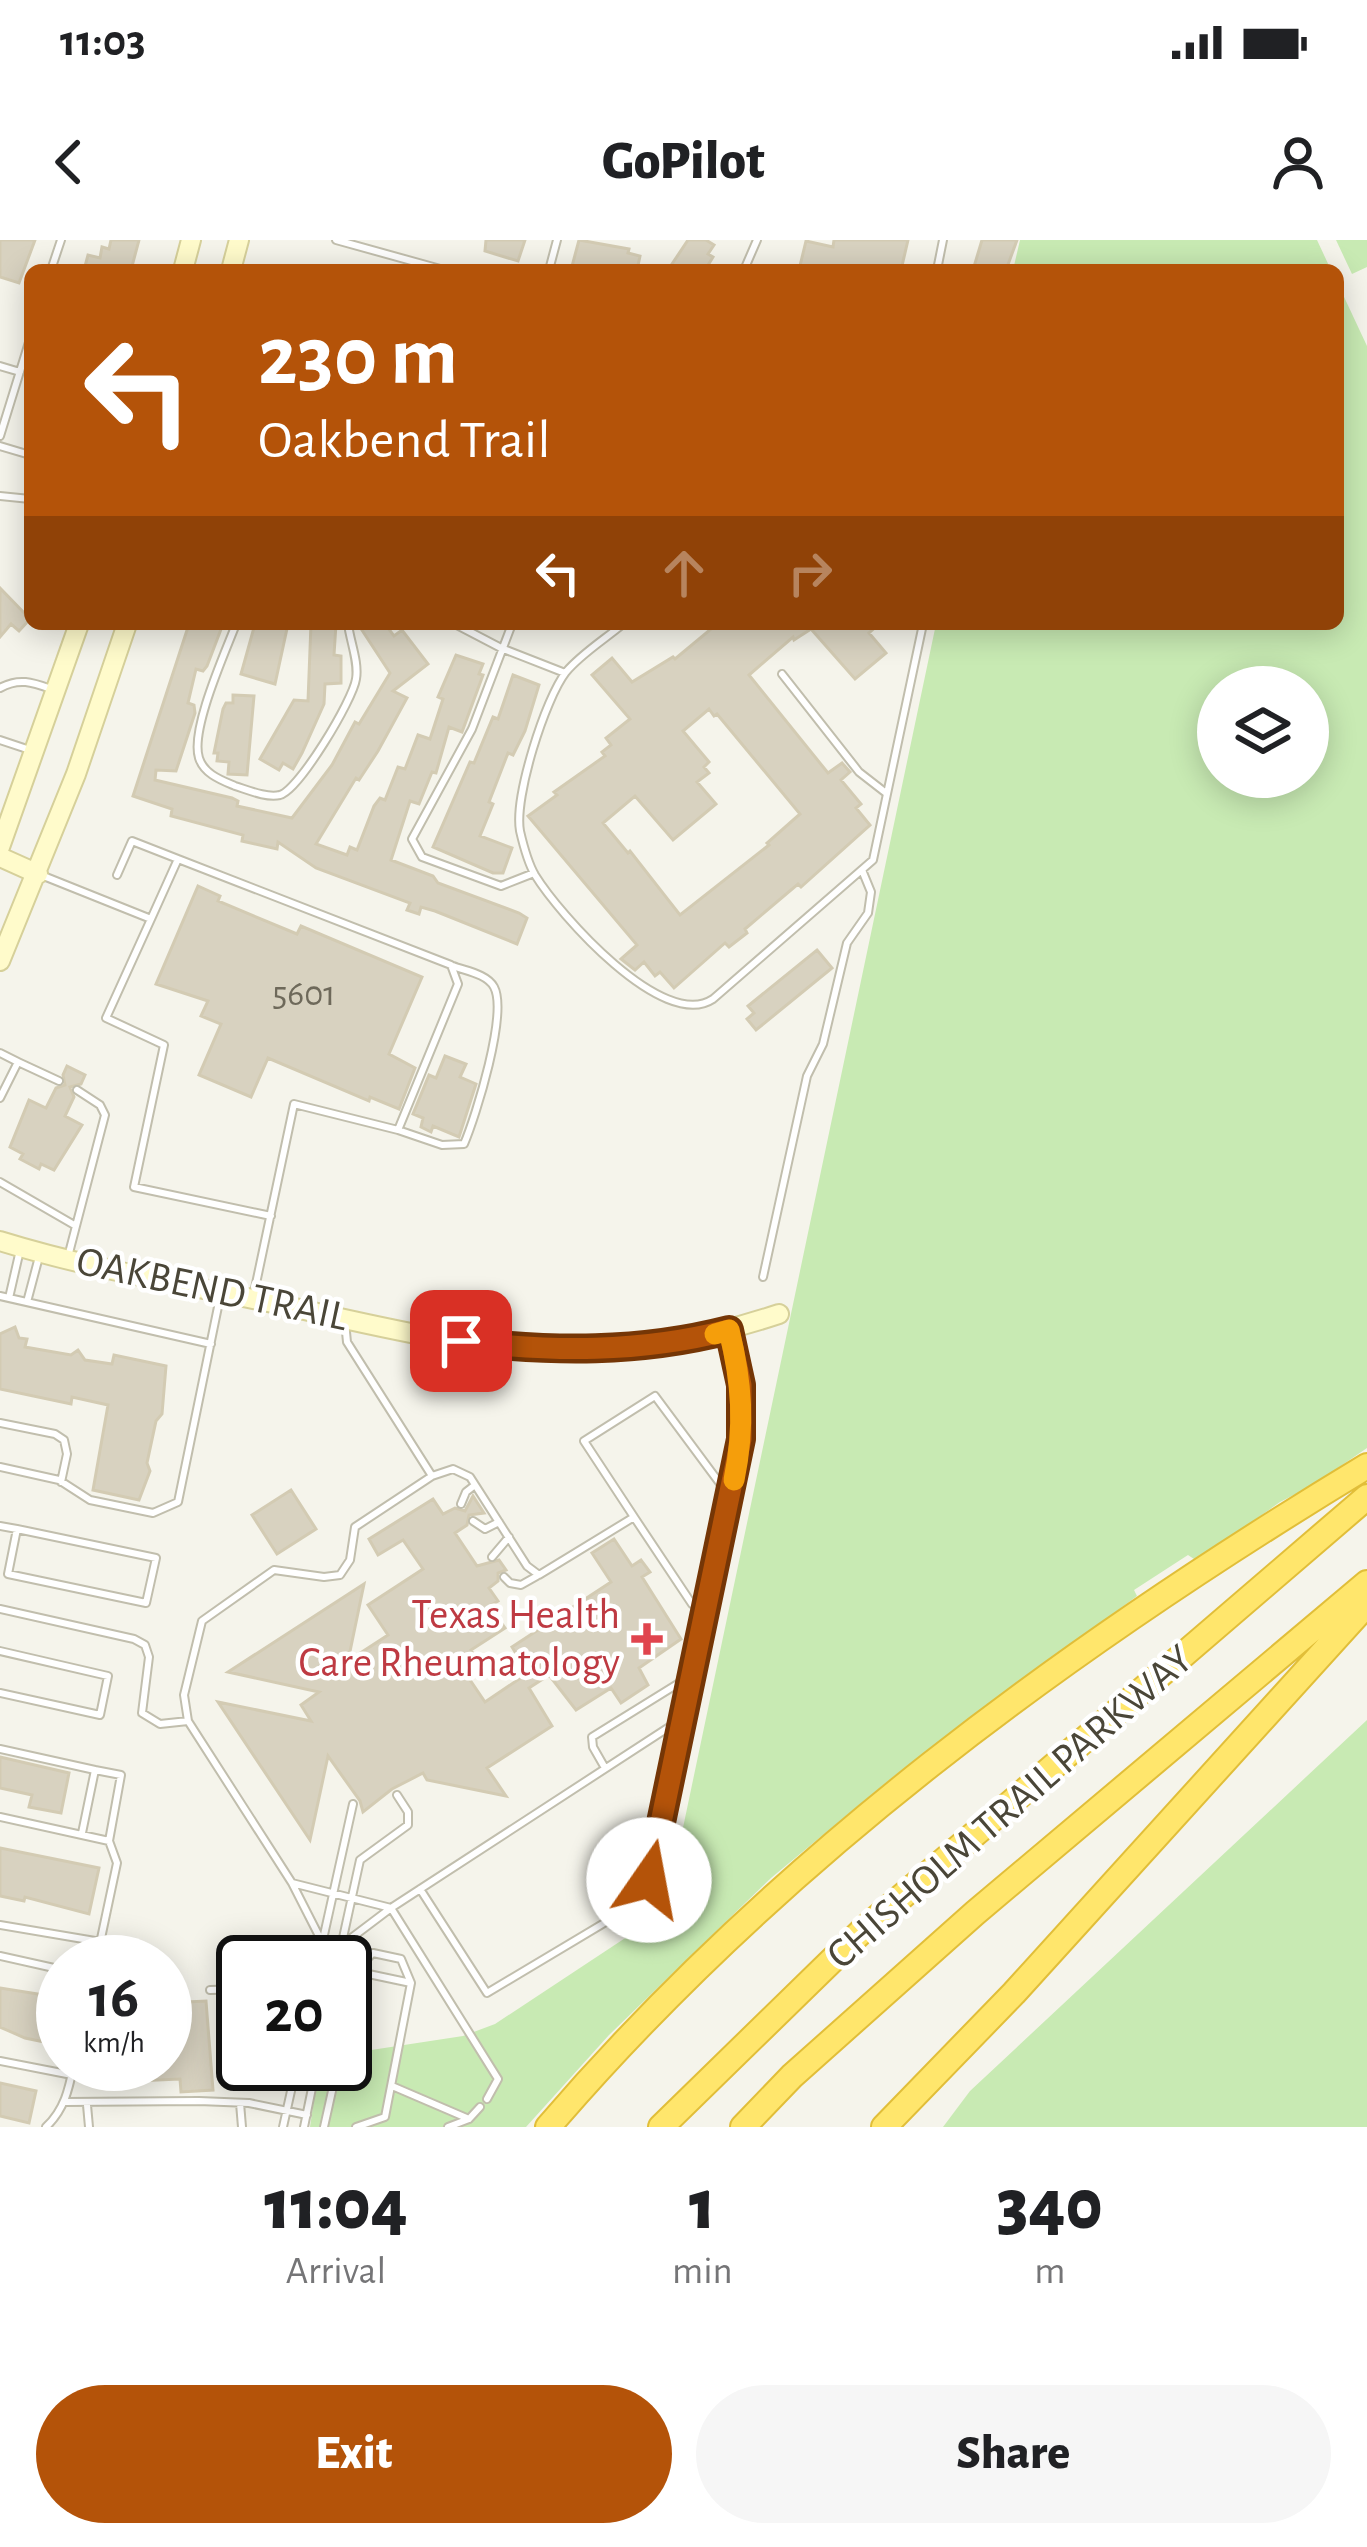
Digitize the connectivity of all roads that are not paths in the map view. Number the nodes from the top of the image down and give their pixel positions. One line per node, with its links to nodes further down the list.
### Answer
1 (336, 240): 3 (lane)
2 (377, 240): 3 (lane)
3 (374, 250): 4 (lane)
4 (423, 264)
5 (24, 359): 7 (lane)
6 (0, 367): 7 (lane)
7 (20, 373): 8 (lane)
8 (0, 436)
9 (77, 630): 21 (street)
10 (125, 630): 30 (street)
11 (234, 630): 12 (lane)
12 (349, 630)
13 (466, 630): 17 (lane)
14 (509, 630): 17 (lane)
15 (615, 630): 18 (lane)
16 (921, 630): 24 (lane)
17 (501, 648): 18 (lane); 29 (lane)
18 (565, 673): 29 (lane)
19 (782, 674): 24 (lane)
20 (0, 688): 21 (lane)
21 (58, 691): 23 (street)
22 (0, 740): 23 (lane)
23 (36, 752): 25 (street)
24 (886, 794): 28 (lane)
25 (0, 847)
26 (0, 857): 30 (street)
27 (178, 860): 31 (lane); 32 (lane); 34 (lane)
28 (862, 870): 29 (lane); 47 (lane)
29 (534, 873)
30 (38, 874): 32 (lane); 33 (street)
31 (117, 875)
32 (151, 919): 42 (lane)
33 (0, 961)
34 (451, 965): 40 (lane); 40 (lane)
35 (0, 1053): 36 (lane)
36 (18, 1062): 37 (lane); 39 (lane)
37 (59, 1082)
38 (77, 1090): 43 (lane)
39 (0, 1098)
40 (398, 1130): 42 (lane)
41 (0, 1182): 43 (lane)
42 (271, 1216): 50 (lane)
43 (76, 1226): 46 (lane)
44 (0, 1241): 45 (street, OAKBEND TRAIL)
45 (30, 1250): 46 (street, OAKBEND TRAIL); 49 (lane); 51 (lane)
46 (68, 1259): 48 (street, OAKBEND TRAIL)
47 (763, 1277)
48 (221, 1292): 50 (street, OAKBEND TRAIL); 55 (lane)
49 (5, 1297): 51 (lane)
50 (253, 1299): 53 (street, OAKBEND TRAIL)
51 (27, 1302): 55 (lane)
52 (779, 1315): 54 (street, OAKBEND TRAIL)
53 (345, 1318): 54 (street, OAKBEND TRAIL); 59 (lane)
54 (729, 1330): 62 (lane)
55 (211, 1344): 60 (lane)
56 (0, 1423): 60 (lane)
57 (1367, 1466): 133 (highway)
58 (0, 1467): 60 (lane)
59 (432, 1476): 61 (lane); 82 (lane)
60 (62, 1482)
61 (475, 1485): 64 (lane); 67 (lane)
62 (730, 1497): 65 (lane); 77 (lane)
63 (1367, 1497): 134 (highway, CHISHOLM TRAIL PARKWAY)
64 (461, 1504)
65 (634, 1517): 72 (lane); 77 (lane)
66 (472, 1521): 67 (lane)
67 (499, 1522): 70 (lane)
68 (0, 1526): 69 (lane)
69 (17, 1529): 69 (lane)
70 (509, 1537): 71 (lane); 72 (lane)
71 (492, 1557)
72 (538, 1575): 73 (lane)
73 (504, 1577)
74 (1367, 1583): 135 (highway, CHISHOLM TRAIL PARKWAY)
75 (1367, 1604): 136 (highway)
76 (0, 1609): 82 (lane)
77 (706, 1610): 79 (lane)
78 (0, 1652): 80 (lane)
79 (692, 1675): 81 (lane); 84 (lane)
80 (0, 1693)
81 (683, 1718): 84 (lane); 92 (lane)
82 (188, 1721): 91 (lane)
83 (0, 1749): 85 (lane)
84 (605, 1769): 92 (lane)
85 (95, 1770): 89 (lane); 90 (lane)
86 (397, 1795): 94 (lane)
87 (353, 1804): 93 (lane)
88 (0, 1816): 89 (lane)
89 (82, 1834): 90 (lane)
90 (110, 1841): 98 (lane)
91 (292, 1883): 93 (lane); 99 (lane)
92 (420, 1889): 95 (lane)
93 (333, 1891): 94 (lane); 100 (lane)
94 (351, 1895): 95 (lane); 101 (lane)
95 (391, 1908): 102 (lane); 117 (lane)
96 (0, 1924): 97 (lane)
97 (61, 1935)
98 (102, 1935)
99 (320, 1935)
100 (324, 1935)
101 (343, 1935)
102 (356, 1935)
103 (372, 1954): 107 (lane)
104 (0, 1956): 105 (lane)
105 (36, 1964)
106 (372, 1975): 107 (lane)
107 (411, 1983): 112 (lane)
108 (210, 1990): 109 (lane)
109 (216, 1990)
110 (0, 2061): 111 (lane)
111 (36, 2068)
112 (392, 2086): 124 (lane); 131 (lane)
113 (67, 2091): 118 (lane)
114 (291, 2091): 122 (lane)
115 (312, 2091): 123 (lane)
116 (332, 2091): 130 (lane)
117 (487, 2099)
118 (64, 2102): 120 (lane); 125 (lane)
119 (240, 2103): 120 (lane); 122 (lane); 127 (lane)
120 (87, 2105): 126 (lane)
121 (480, 2107): 124 (lane)
122 (287, 2110): 123 (lane); 128 (lane)
123 (307, 2115): 129 (lane)
124 (469, 2119): 132 (lane)
125 (46, 2127)
126 (89, 2127)
127 (242, 2127)
128 (284, 2127)
129 (304, 2127)
130 (325, 2127)
131 (356, 2127)
132 (448, 2127)
133 (548, 2127)
134 (661, 2127)
135 (743, 2127)
136 (884, 2127)

